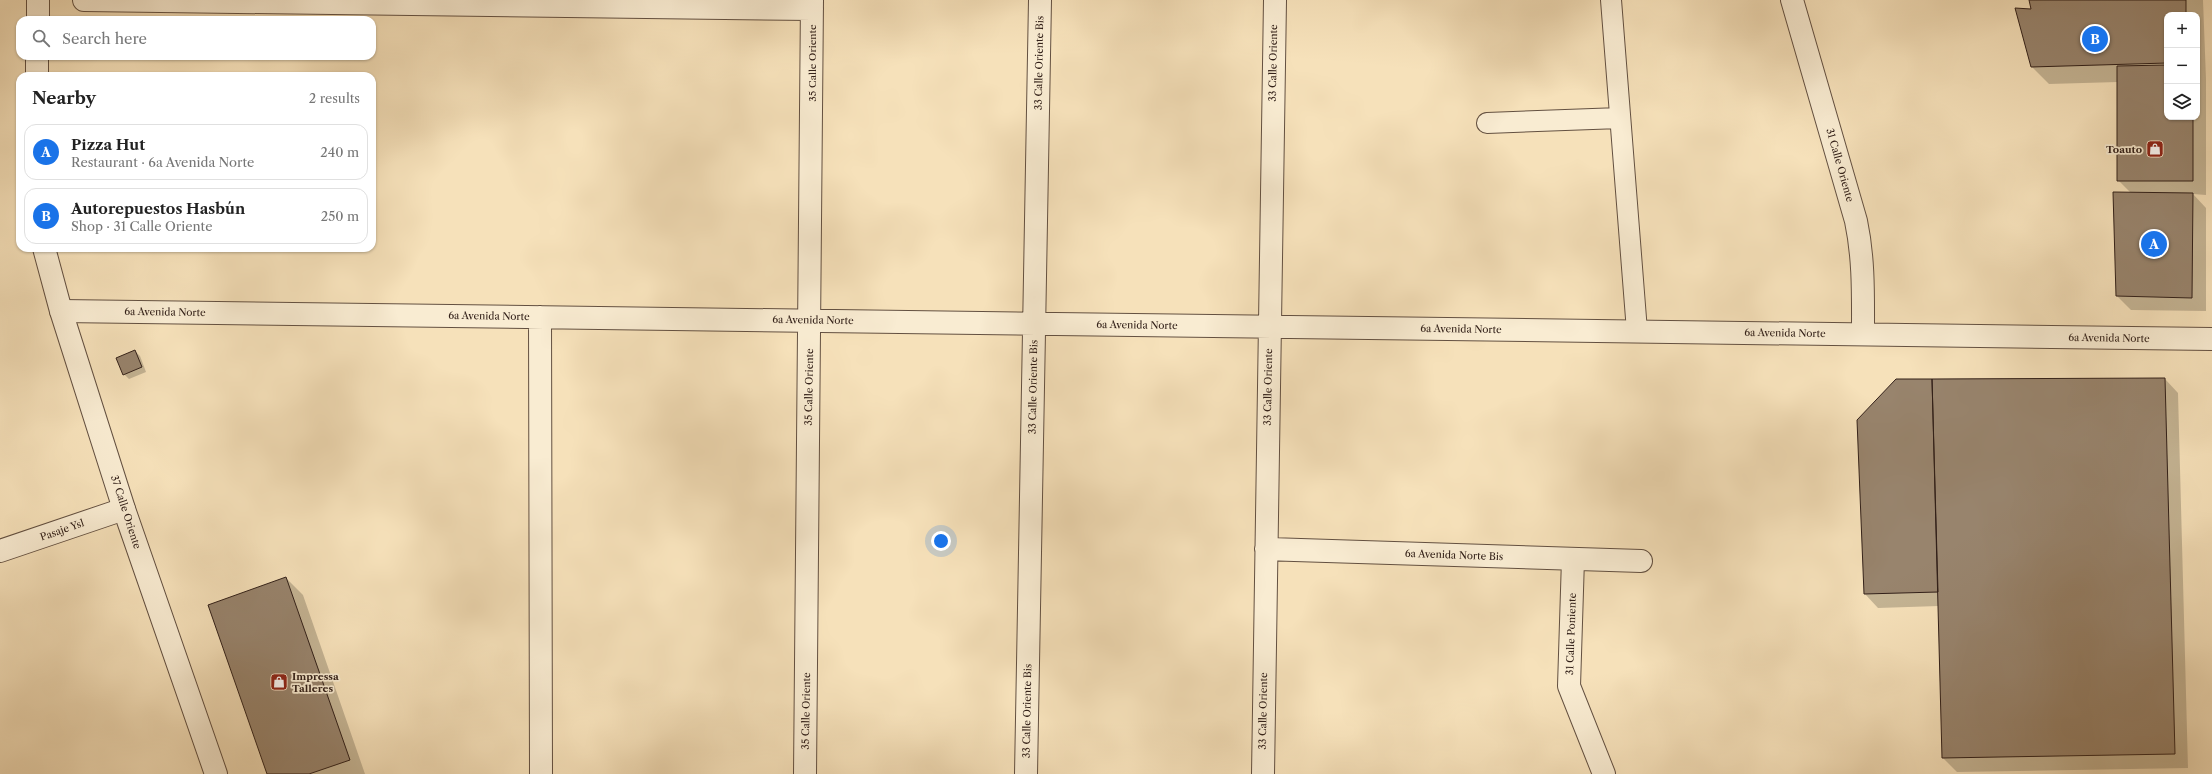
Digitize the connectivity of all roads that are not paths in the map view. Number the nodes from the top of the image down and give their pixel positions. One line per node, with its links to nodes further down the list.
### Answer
1 (38, 0): 8 (street)
2 (84, 0): 7 (street)
3 (1040, 0): 17 (street, 33 Calle Oriente Bis)
4 (1274, 0): 18 (street, 33 Calle Oriente)
5 (1611, 0): 11 (lane)
6 (1792, 0): 20 (street, 31 Calle Oriente)
7 (812, 5): 16 (street, 35 Calle Oriente)
8 (38, 16)
9 (37, 60): 10 (street)
10 (37, 72)
11 (1620, 118): 12 (lane); 19 (lane)
12 (1487, 123)
13 (45, 252): 14 (street, 37 Calle Oriente)
14 (61, 311): 15 (street, 6a Avenida Norte); 22 (street, 37 Calle Oriente)
15 (540, 317): 16 (street, 6a Avenida Norte); 28 (street)
16 (810, 320): 17 (street, 6a Avenida Norte); 29 (street, 35 Calle Oriente)
17 (1034, 324): 18 (street, 6a Avenida Norte); 30 (street, 33 Calle Oriente Bis)
18 (1269, 327): 19 (street, 6a Avenida Norte); 23 (street, 33 Calle Oriente)
19 (1637, 332): 20 (street, 6a Avenida Norte)
20 (1863, 334): 21 (street, 6a Avenida Norte)
21 (2212, 339)
22 (124, 509): 24 (street, Pasaje Ysl); 27 (street, 37 Calle Oriente)
23 (1266, 549): 25 (street, 6a Avenida Norte Bis); 31 (street, 33 Calle Oriente)
24 (0, 551)
25 (1573, 559): 26 (street, 6a Avenida Norte Bis); 32 (street, 31 Calle Poniente)
26 (1641, 562)
27 (216, 774)
28 (541, 774)
29 (805, 774)
30 (1026, 774)
31 (1263, 774)
32 (1604, 774)

